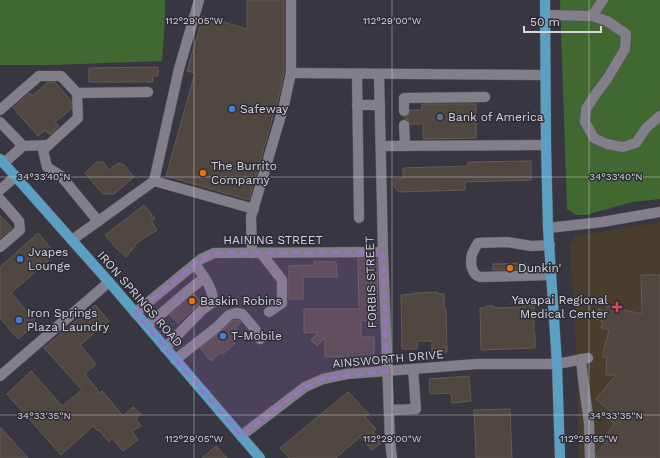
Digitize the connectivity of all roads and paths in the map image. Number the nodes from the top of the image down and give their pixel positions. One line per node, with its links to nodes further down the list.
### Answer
1 (199, 0): 28 (street)
2 (291, 0): 7 (street)
3 (545, 0): 5 (main road)
4 (603, 0): 6 (street)
5 (545, 15): 6 (street); 10 (main road)
6 (592, 16): 18 (street)
7 (291, 73): 8 (street); 31 (street)
8 (358, 74): 9 (street); 14 (street)
9 (379, 74): 10 (street); 15 (street, FORBIS STREET)
10 (545, 75): 22 (main road)
11 (148, 92): 12 (street)
12 (78, 93): 16 (street); 21 (street)
13 (485, 97): 17 (street)
14 (357, 105): 15 (street); 33 (street)
15 (380, 105): 24 (street, FORBIS STREET)
16 (0, 110)
17 (404, 111)
18 (660, 116)
19 (0, 122): 23 (street)
20 (404, 125): 25 (street)
21 (49, 145): 23 (street); 34 (street)
22 (546, 145): 25 (street); 35 (main road)
23 (23, 146): 26 (street)
24 (381, 146): 25 (street); 39 (street, FORBIS STREET)
25 (405, 146)
26 (2, 161): 27 (main road, IRON SPRINGS ROAD)
27 (16, 176): 29 (street); 36 (main road, IRON SPRINGS ROAD)
28 (154, 181): 31 (street); 34 (street)
29 (0, 190)
30 (0, 199): 38 (street)
31 (254, 209): 40 (street)
32 (660, 212): 35 (street)
33 (359, 218)
34 (98, 221): 36 (street)
35 (548, 228): 37 (main road)
36 (72, 240): 44 (main road, IRON SPRINGS ROAD)
37 (550, 245): 42 (main road); 42 (street)
38 (0, 247)
39 (383, 252): 40 (street, HAINING STREET); 53 (street, FORBIS STREET)
40 (256, 253): 41 (street, HAINING STREET); 45 (street)
41 (195, 264): 43 (street); 46 (street, HAINING STREET)
42 (551, 275): 51 (main road)
43 (204, 278): 47 (street); 49 (street)
44 (109, 282): 46 (main road, IRON SPRINGS ROAD); 54 (street)
45 (269, 312)
46 (135, 313): 47 (main road, IRON SPRINGS ROAD)
47 (146, 326): 49 (main road, IRON SPRINGS ROAD)
48 (260, 339): 50 (street)
49 (165, 348): 50 (main road, IRON SPRINGS ROAD)
50 (175, 360): 56 (main road, IRON SPRINGS ROAD)
51 (557, 364): 52 (street, AINSWORTH DRIVE); 59 (main road); 60 (street, AINSWORTH DRIVE)
52 (413, 369): 53 (street, AINSWORTH DRIVE); 55 (street)
53 (387, 371): 55 (street, FORBIS STREET); 56 (street, AINSWORTH DRIVE)
54 (0, 376)
55 (389, 410): 58 (street, FORBIS STREET)
56 (241, 436): 57 (main road, IRON SPRINGS ROAD)
57 (260, 458)
58 (392, 458)
59 (560, 458)
60 (590, 458)

